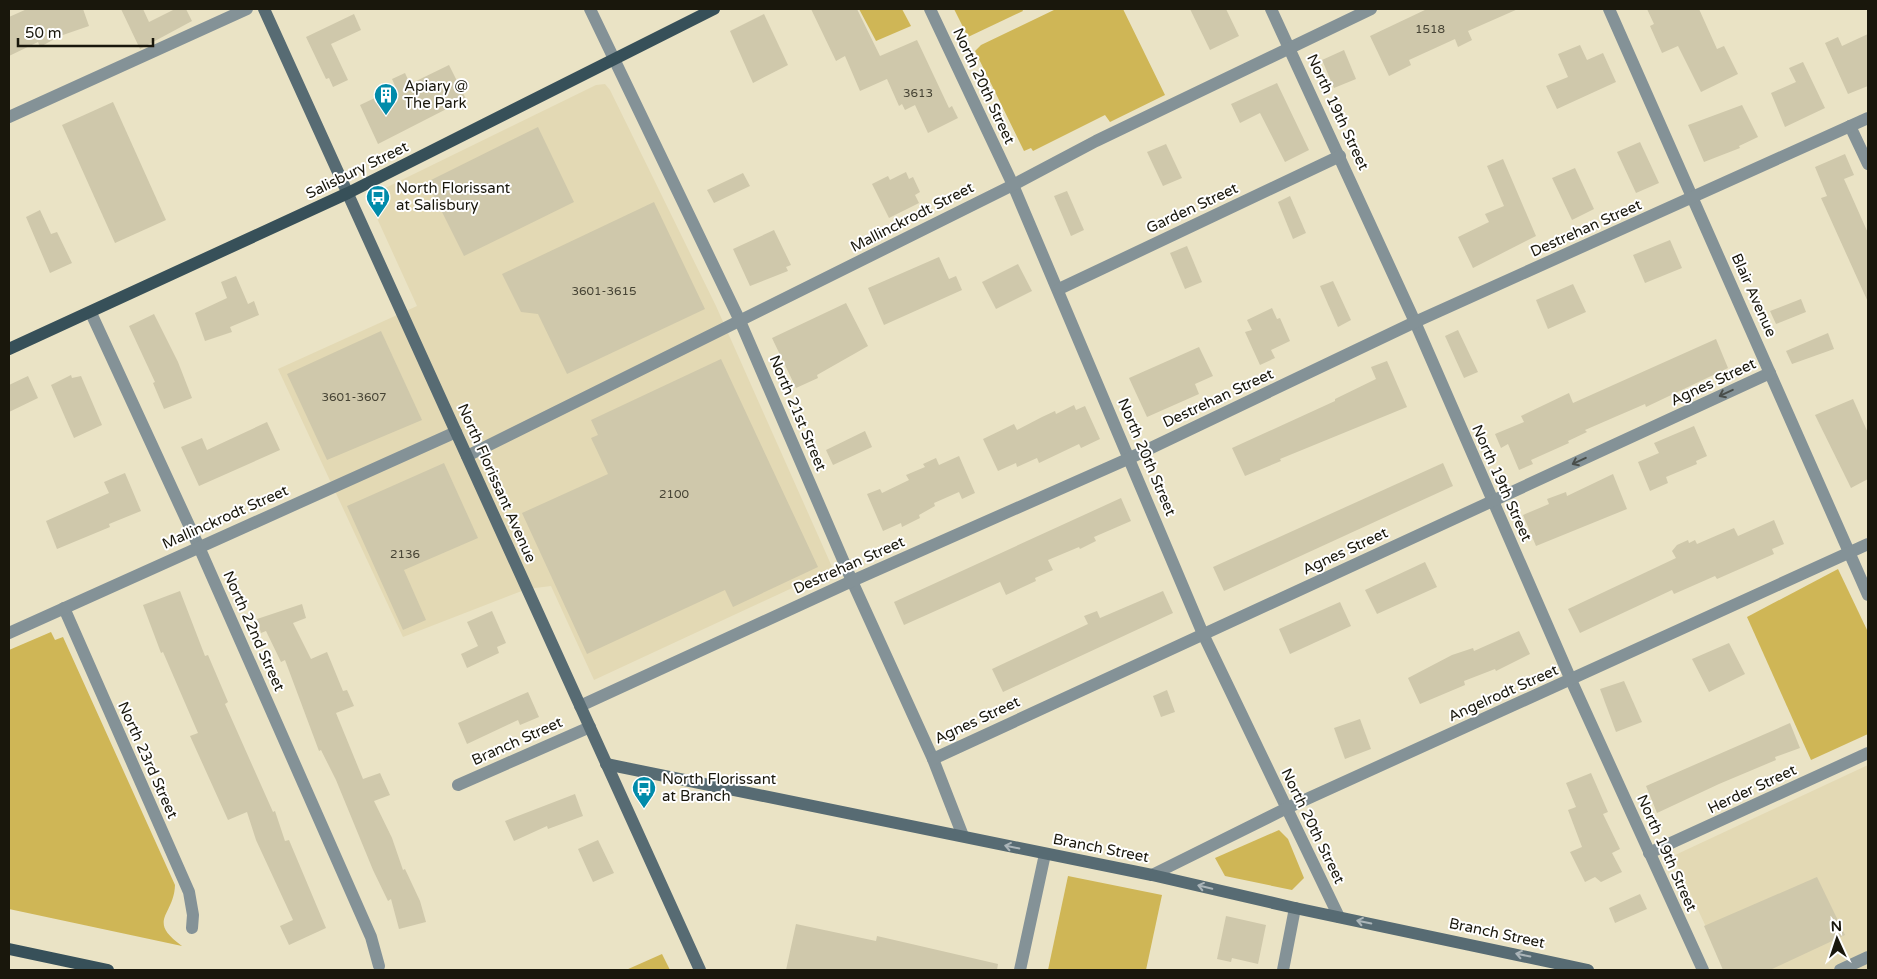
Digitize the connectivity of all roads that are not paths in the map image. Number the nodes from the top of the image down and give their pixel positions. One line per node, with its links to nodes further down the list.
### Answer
1 (247, 9): 11 (street)
2 (264, 9): 17 (main road, North Florissant Avenue)
3 (590, 9): 10 (street, North 21st Street)
4 (714, 9): 10 (main road, Salisbury Street)
5 (930, 9): 16 (street, North 20th Street)
6 (1271, 9): 9 (street, North 19th Street)
7 (1371, 9): 9 (street, Mallinckrodt Street)
8 (1610, 9): 18 (street, Blair Avenue)
9 (1290, 49): 14 (street, North 19th Street); 16 (street, Mallinckrodt Street)
10 (613, 58): 17 (main road, Salisbury Street); 21 (street, North 21st Street)
11 (9, 117)
12 (1868, 118): 13 (street, Destrehan Street)
13 (1850, 126): 15 (street); 18 (street, Destrehan Street)
14 (1340, 156): 19 (street, Garden Street); 22 (street, North 19th Street)
15 (1868, 164)
16 (1013, 185): 19 (street, North 20th Street); 21 (street, Mallinckrodt Street)
17 (348, 193): 20 (main road, Salisbury Street); 25 (main road, North Florissant Avenue)
18 (1693, 198): 22 (street, Destrehan Street); 24 (street, Blair Avenue)
19 (1059, 289): 27 (street, North 20th Street)
20 (91, 313): 23 (main road, Salisbury Street); 30 (street, North 22nd Street)
21 (740, 321): 26 (street, Mallinckrodt Street); 32 (street, North 21st Street)
22 (1415, 322): 27 (street, Destrehan Street); 28 (street, North 19th Street)
23 (9, 349)
24 (1770, 373): 28 (street, Agnes Street, one-way to 28); 31 (street, Blair Avenue)
25 (456, 432): 26 (main road, North Florissant Avenue); 30 (street, Mallinckrodt Street)
26 (467, 456): 38 (main road, North Florissant Avenue)
27 (1130, 458): 32 (street, Destrehan Street); 36 (street, North 20th Street)
28 (1492, 501): 36 (street, Agnes Street); 37 (street, North 19th Street)
29 (1868, 544): 31 (street, Angelrodt Street)
30 (199, 547): 34 (street, Mallinckrodt Street); 55 (street, North 22nd Street)
31 (1850, 552): 33 (street, Blair Avenue); 37 (street, Angelrodt Street)
32 (852, 580): 38 (street, Destrehan Street); 41 (street, North 21st Street)
33 (1868, 595)
34 (64, 608): 35 (street, Mallinckrodt Street); 51 (street, North 23rd Street)
35 (9, 633)
36 (1203, 634): 41 (street, Agnes Street); 44 (street, North 20th Street)
37 (1571, 680): 44 (street, Angelrodt Street); 46 (street, North 19th Street)
38 (580, 706): 39 (main road, North Florissant Avenue)
39 (590, 727): 42 (main road, North Florissant Avenue); 43 (street, Branch Street)
40 (1868, 754): 46 (street, Herder Street)
41 (933, 759): 45 (street, North 21st Street)
42 (606, 764): 45 (main road, Branch Street); 57 (main road, North Florissant Avenue)
43 (458, 785)
44 (1287, 808): 48 (street, Angelrodt Street); 50 (street, North 20th Street)
45 (963, 836): 47 (main road, Branch Street, one-way to 45)
46 (1649, 853): 61 (street, North 19th Street)
47 (1045, 854): 48 (main road, Branch Street); 58 (street)
48 (1152, 875): 49 (main road, Branch Street, one-way to 48)
49 (1295, 908): 50 (main road, Branch Street); 59 (street)
50 (1339, 917): 54 (main road, Branch Street, one-way to 50)
51 (192, 928)
52 (9, 949): 56 (main road)
53 (1868, 957): 62 (street)
54 (1546, 965): 60 (main road, Branch Street)
55 (379, 966)
56 (108, 970)
57 (700, 970)
58 (1020, 970)
59 (1282, 970)
60 (1588, 970)
61 (1703, 970)
62 (1840, 970)

